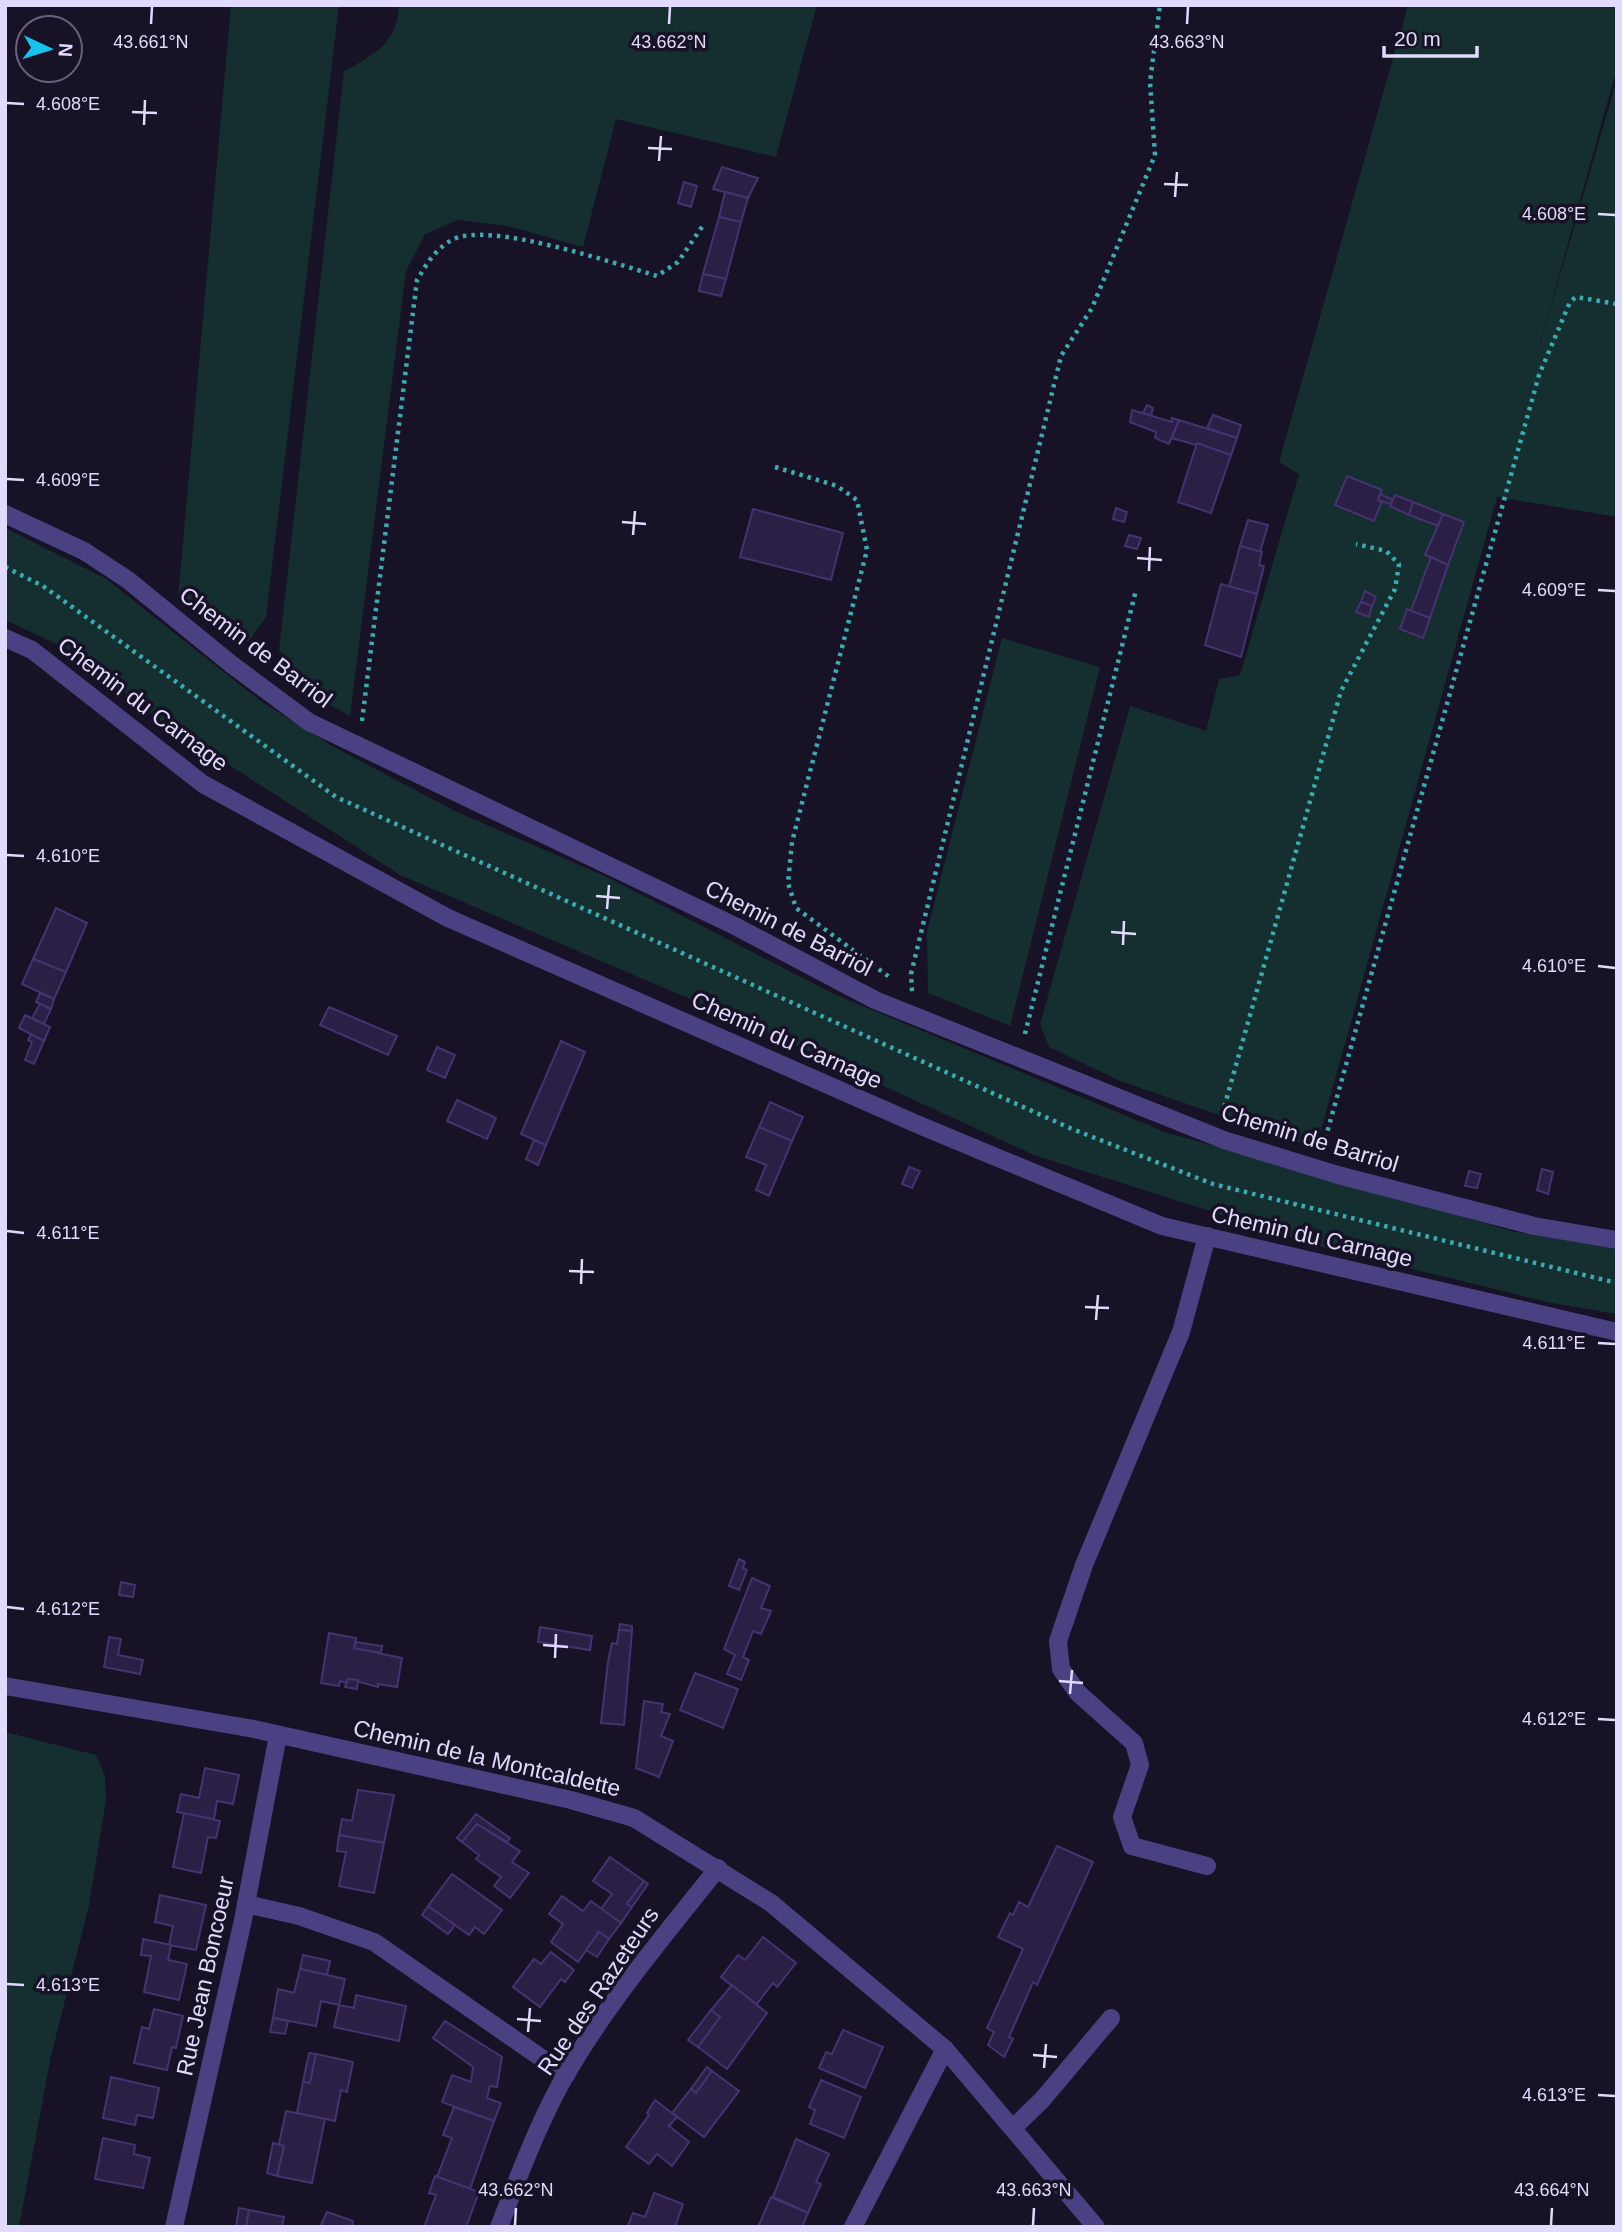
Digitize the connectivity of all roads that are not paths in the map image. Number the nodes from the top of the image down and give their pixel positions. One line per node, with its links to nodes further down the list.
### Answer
1 (5, 514): 4 (street, Chemin de Barriol)
2 (5, 638): 3 (street, Chemin du Carnage)
3 (1207, 1236): 5 (street, Chemin du Carnage); 8 (street)
4 (1617, 1240)
5 (1617, 1332)
6 (5, 1686): 7 (street, Chemin de la Montcaldette)
7 (278, 1735): 9 (street, Chemin de la Montcaldette); 10 (street, Rue Jean Boncoeur)
8 (1207, 1866)
9 (718, 1868): 12 (street, Chemin de la Montcaldette); 13 (street, Rue des Razeteurs)
10 (246, 1904): 13 (street); 15 (street, Rue Jean Boncoeur)
11 (1111, 2018): 14 (street)
12 (945, 2049): 14 (street, Chemin de la Montcaldette); 17 (street)
13 (566, 2075): 16 (street, Rue des Razeteurs)
14 (1013, 2129): 18 (street, Chemin de la Montcaldette)
15 (174, 2227)
16 (499, 2227)
17 (853, 2227)
18 (1097, 2227)

